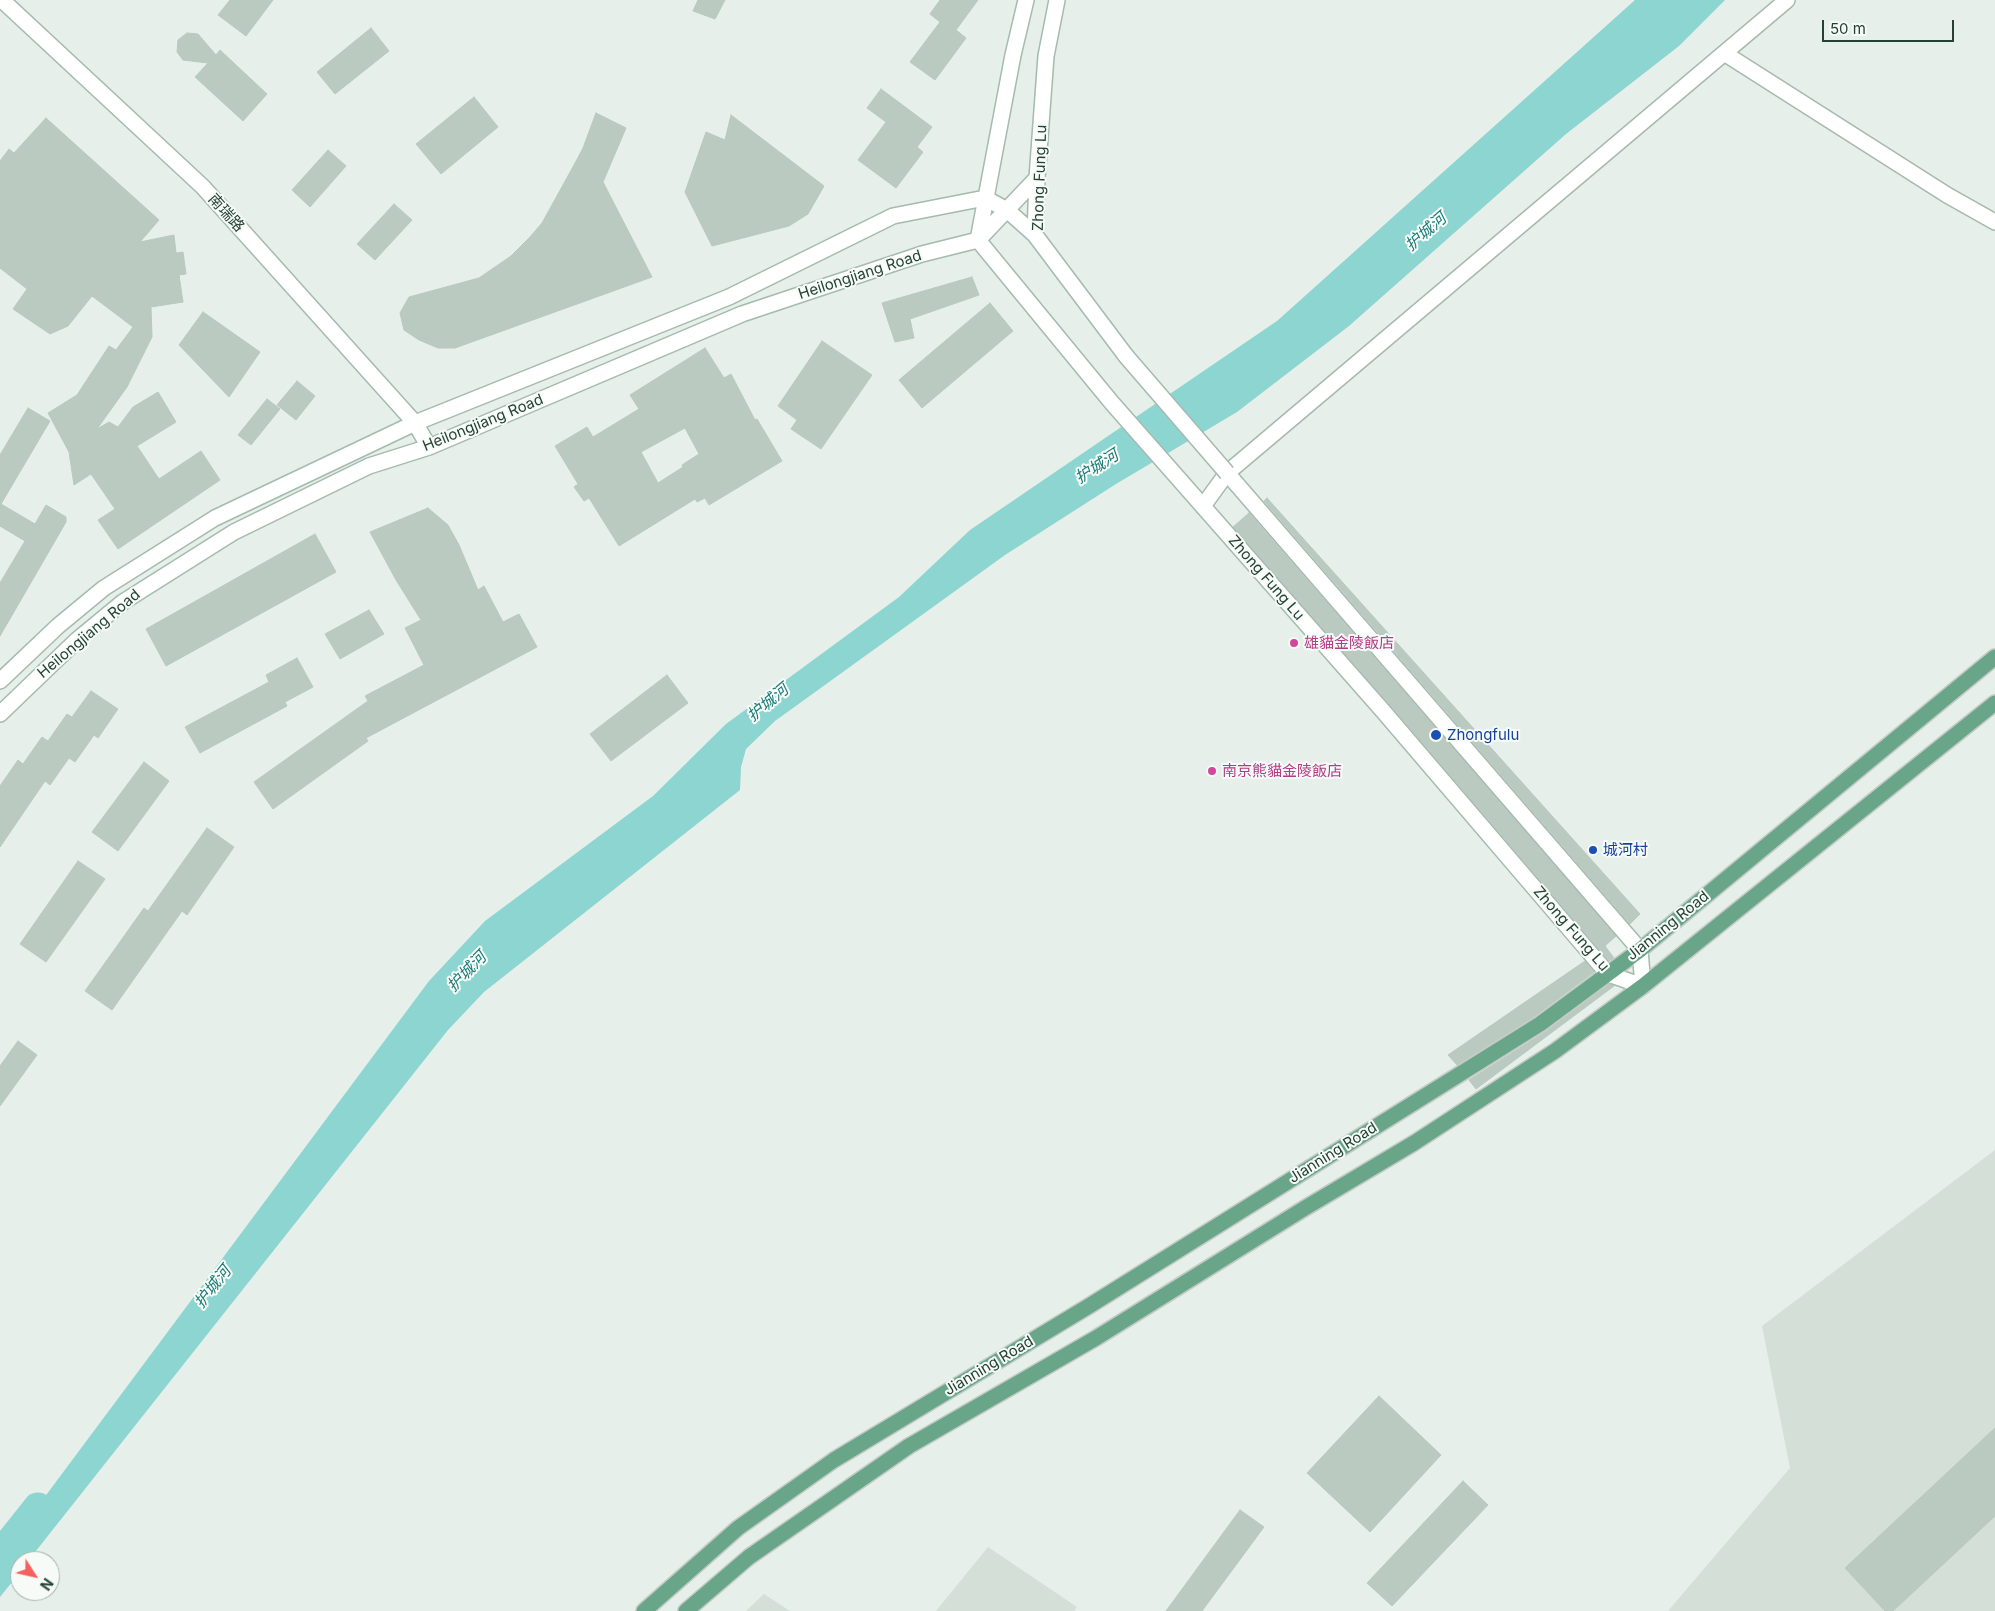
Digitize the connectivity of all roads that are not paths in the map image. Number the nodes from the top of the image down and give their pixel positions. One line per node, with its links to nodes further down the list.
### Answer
1 (2, 0): 12 (street, 南瑞路)
2 (1026, 0): 7 (street)
3 (1057, 0): 6 (street, Zhong Fung Lu)
4 (1786, 0): 5 (street)
5 (1724, 53): 9 (street); 14 (street)
6 (1037, 178): 8 (street); 10 (street, Zhong Fung Lu)
7 (985, 198): 8 (street); 11 (street); 12 (street, Heilongjiang Road)
8 (1007, 210): 10 (street); 11 (street)
9 (1995, 222)
10 (1036, 235): 14 (street, Zhong Fung Lu, bridge)
11 (978, 240): 13 (street, Heilongjiang Road); 15 (street, Zhong Fung Lu)
12 (415, 423): 13 (street, 南瑞路); 17 (street, Heilongjiang Road)
13 (429, 447): 19 (street, Heilongjiang Road)
14 (1226, 473): 15 (street); 20 (street, Zhong Fung Lu)
15 (1203, 506): 21 (street, Zhong Fung Lu)
16 (1995, 657): 20 (main road, Jianning Road)
17 (0, 681)
18 (1995, 703): 22 (main road, Jianning Road)
19 (0, 714)
20 (1640, 950): 21 (main road, Jianning Road); 22 (street)
21 (1608, 974): 22 (street, Zhong Fung Lu); 23 (main road, Jianning Road)
22 (1643, 986): 24 (main road, Jianning Road)
23 (644, 1611)
24 (686, 1611)

